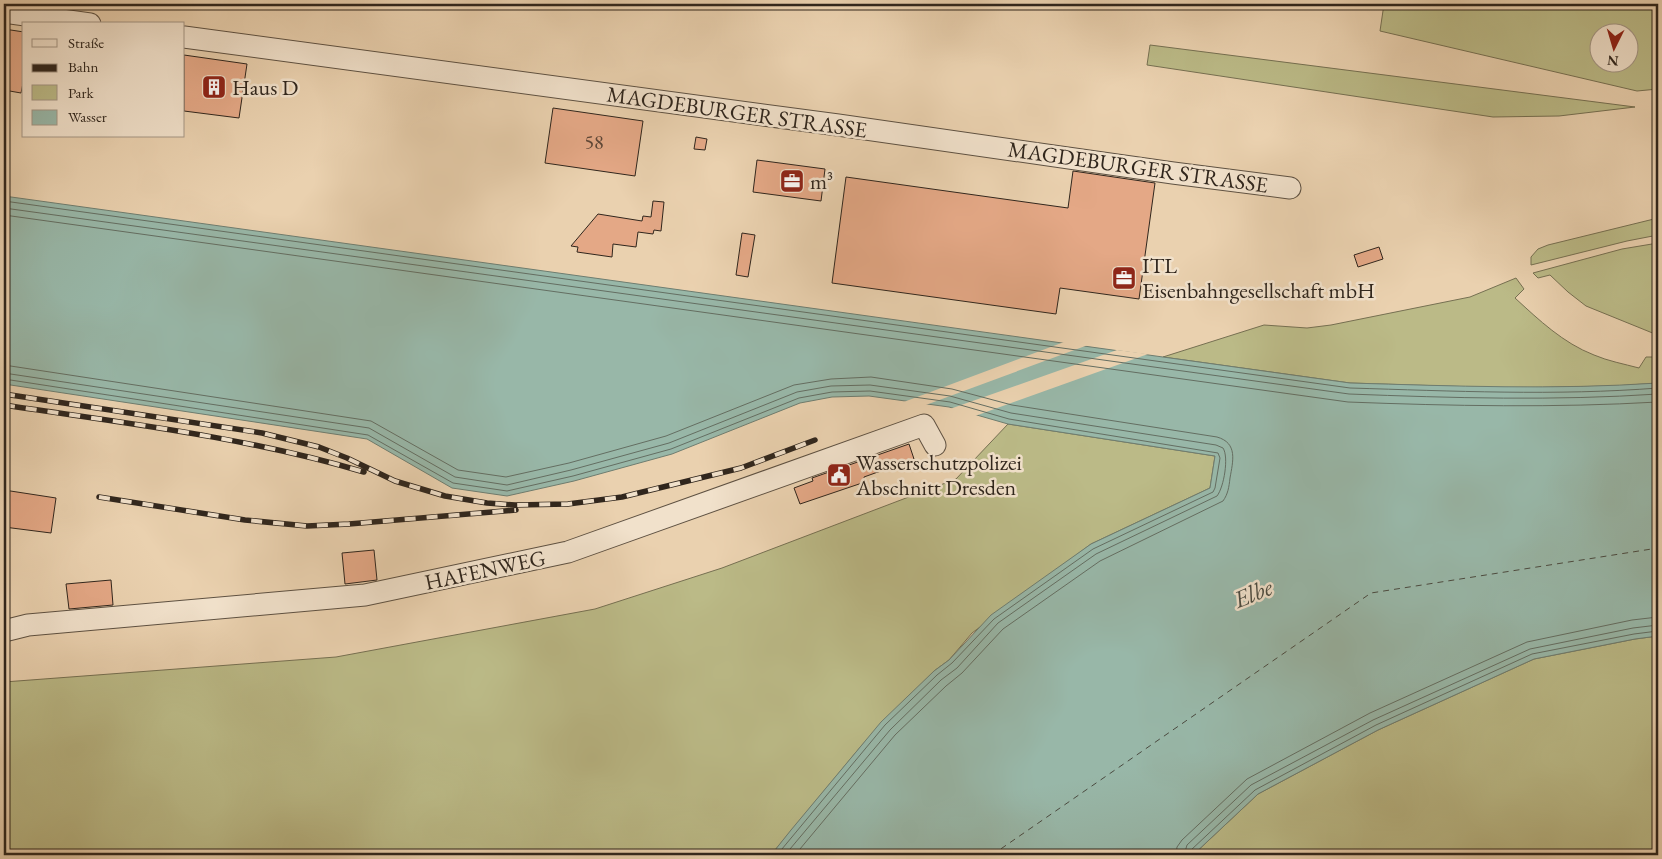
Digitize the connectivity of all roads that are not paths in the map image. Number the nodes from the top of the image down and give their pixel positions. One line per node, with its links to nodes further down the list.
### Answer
1 (4, 12): 2 (street)
2 (76, 22)
3 (185, 37): 4 (street, MAGDEBURGER STRASSE)
4 (1290, 188)
5 (935, 446): 6 (street, HAFENWEG)
6 (4, 631)

